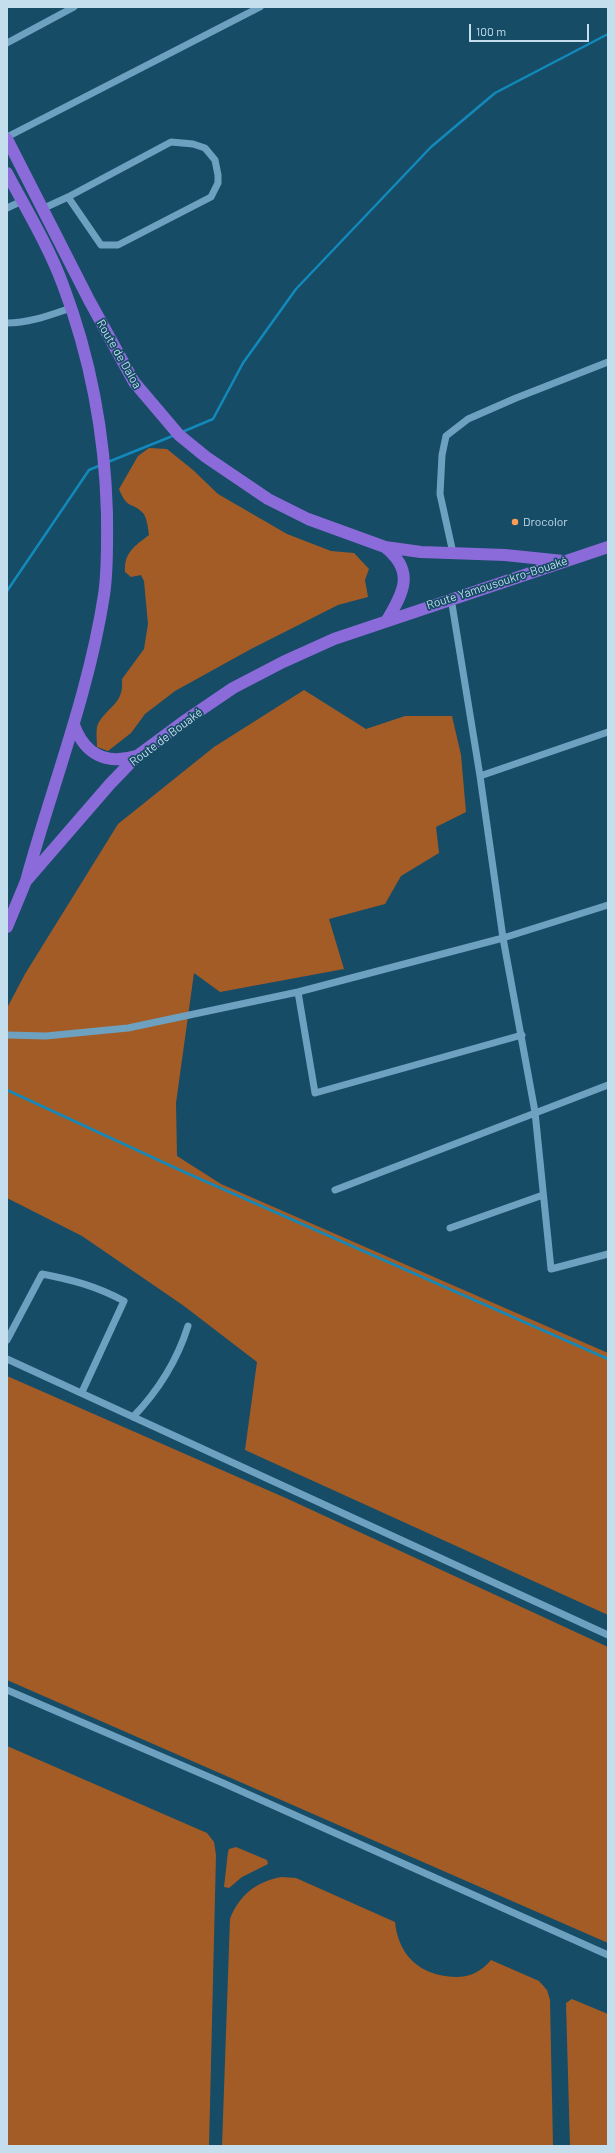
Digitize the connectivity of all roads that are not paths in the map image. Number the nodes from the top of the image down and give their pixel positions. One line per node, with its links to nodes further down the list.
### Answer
1 (74, 7): 3 (street)
2 (260, 7): 4 (street)
3 (7, 43)
4 (7, 138): 9 (highway, Route de Daloa)
5 (7, 173): 7 (highway)
6 (68, 196): 6 (street); 9 (street)
7 (22, 201): 8 (street); 11 (highway)
8 (7, 208)
9 (42, 209): 10 (highway, Route de Daloa)
10 (89, 300): 11 (highway); 14 (highway, Route de Daloa)
11 (71, 308): 12 (street); 20 (highway)
12 (7, 323)
13 (608, 362): 16 (street)
14 (385, 547): 16 (highway); 19 (highway)
15 (608, 547): 17 (highway, Route Yamousoukro-Bouaké)
16 (453, 553): 17 (highway)
17 (563, 561): 18 (highway, Route Yamousoukro-Bouaké)
18 (451, 598): 19 (highway, Route Yamousoukro-Bouaké); 23 (street)
19 (387, 620): 22 (highway, Route de Bouaké)
20 (74, 725): 22 (highway); 24 (highway)
21 (608, 732): 23 (street)
22 (137, 756): 24 (highway, Route de Bouaké)
23 (480, 776): 27 (street)
24 (26, 881): 26 (highway, Route de Bouaké)
25 (608, 905): 27 (street)
26 (7, 927)
27 (503, 938): 28 (street); 29 (street)
28 (298, 992): 29 (street); 30 (street)
29 (522, 1035): 32 (street)
30 (7, 1036)
31 (608, 1085): 32 (street)
32 (535, 1112): 33 (street); 34 (street)
33 (335, 1190)
34 (543, 1195): 35 (street); 36 (street)
35 (450, 1228)
36 (608, 1254)
37 (188, 1326): 41 (street)
38 (7, 1340): 40 (street)
39 (7, 1359): 40 (street)
40 (82, 1392): 41 (street)
41 (133, 1417): 42 (street)
42 (608, 1635)
43 (7, 1690): 44 (street)
44 (608, 1955)

